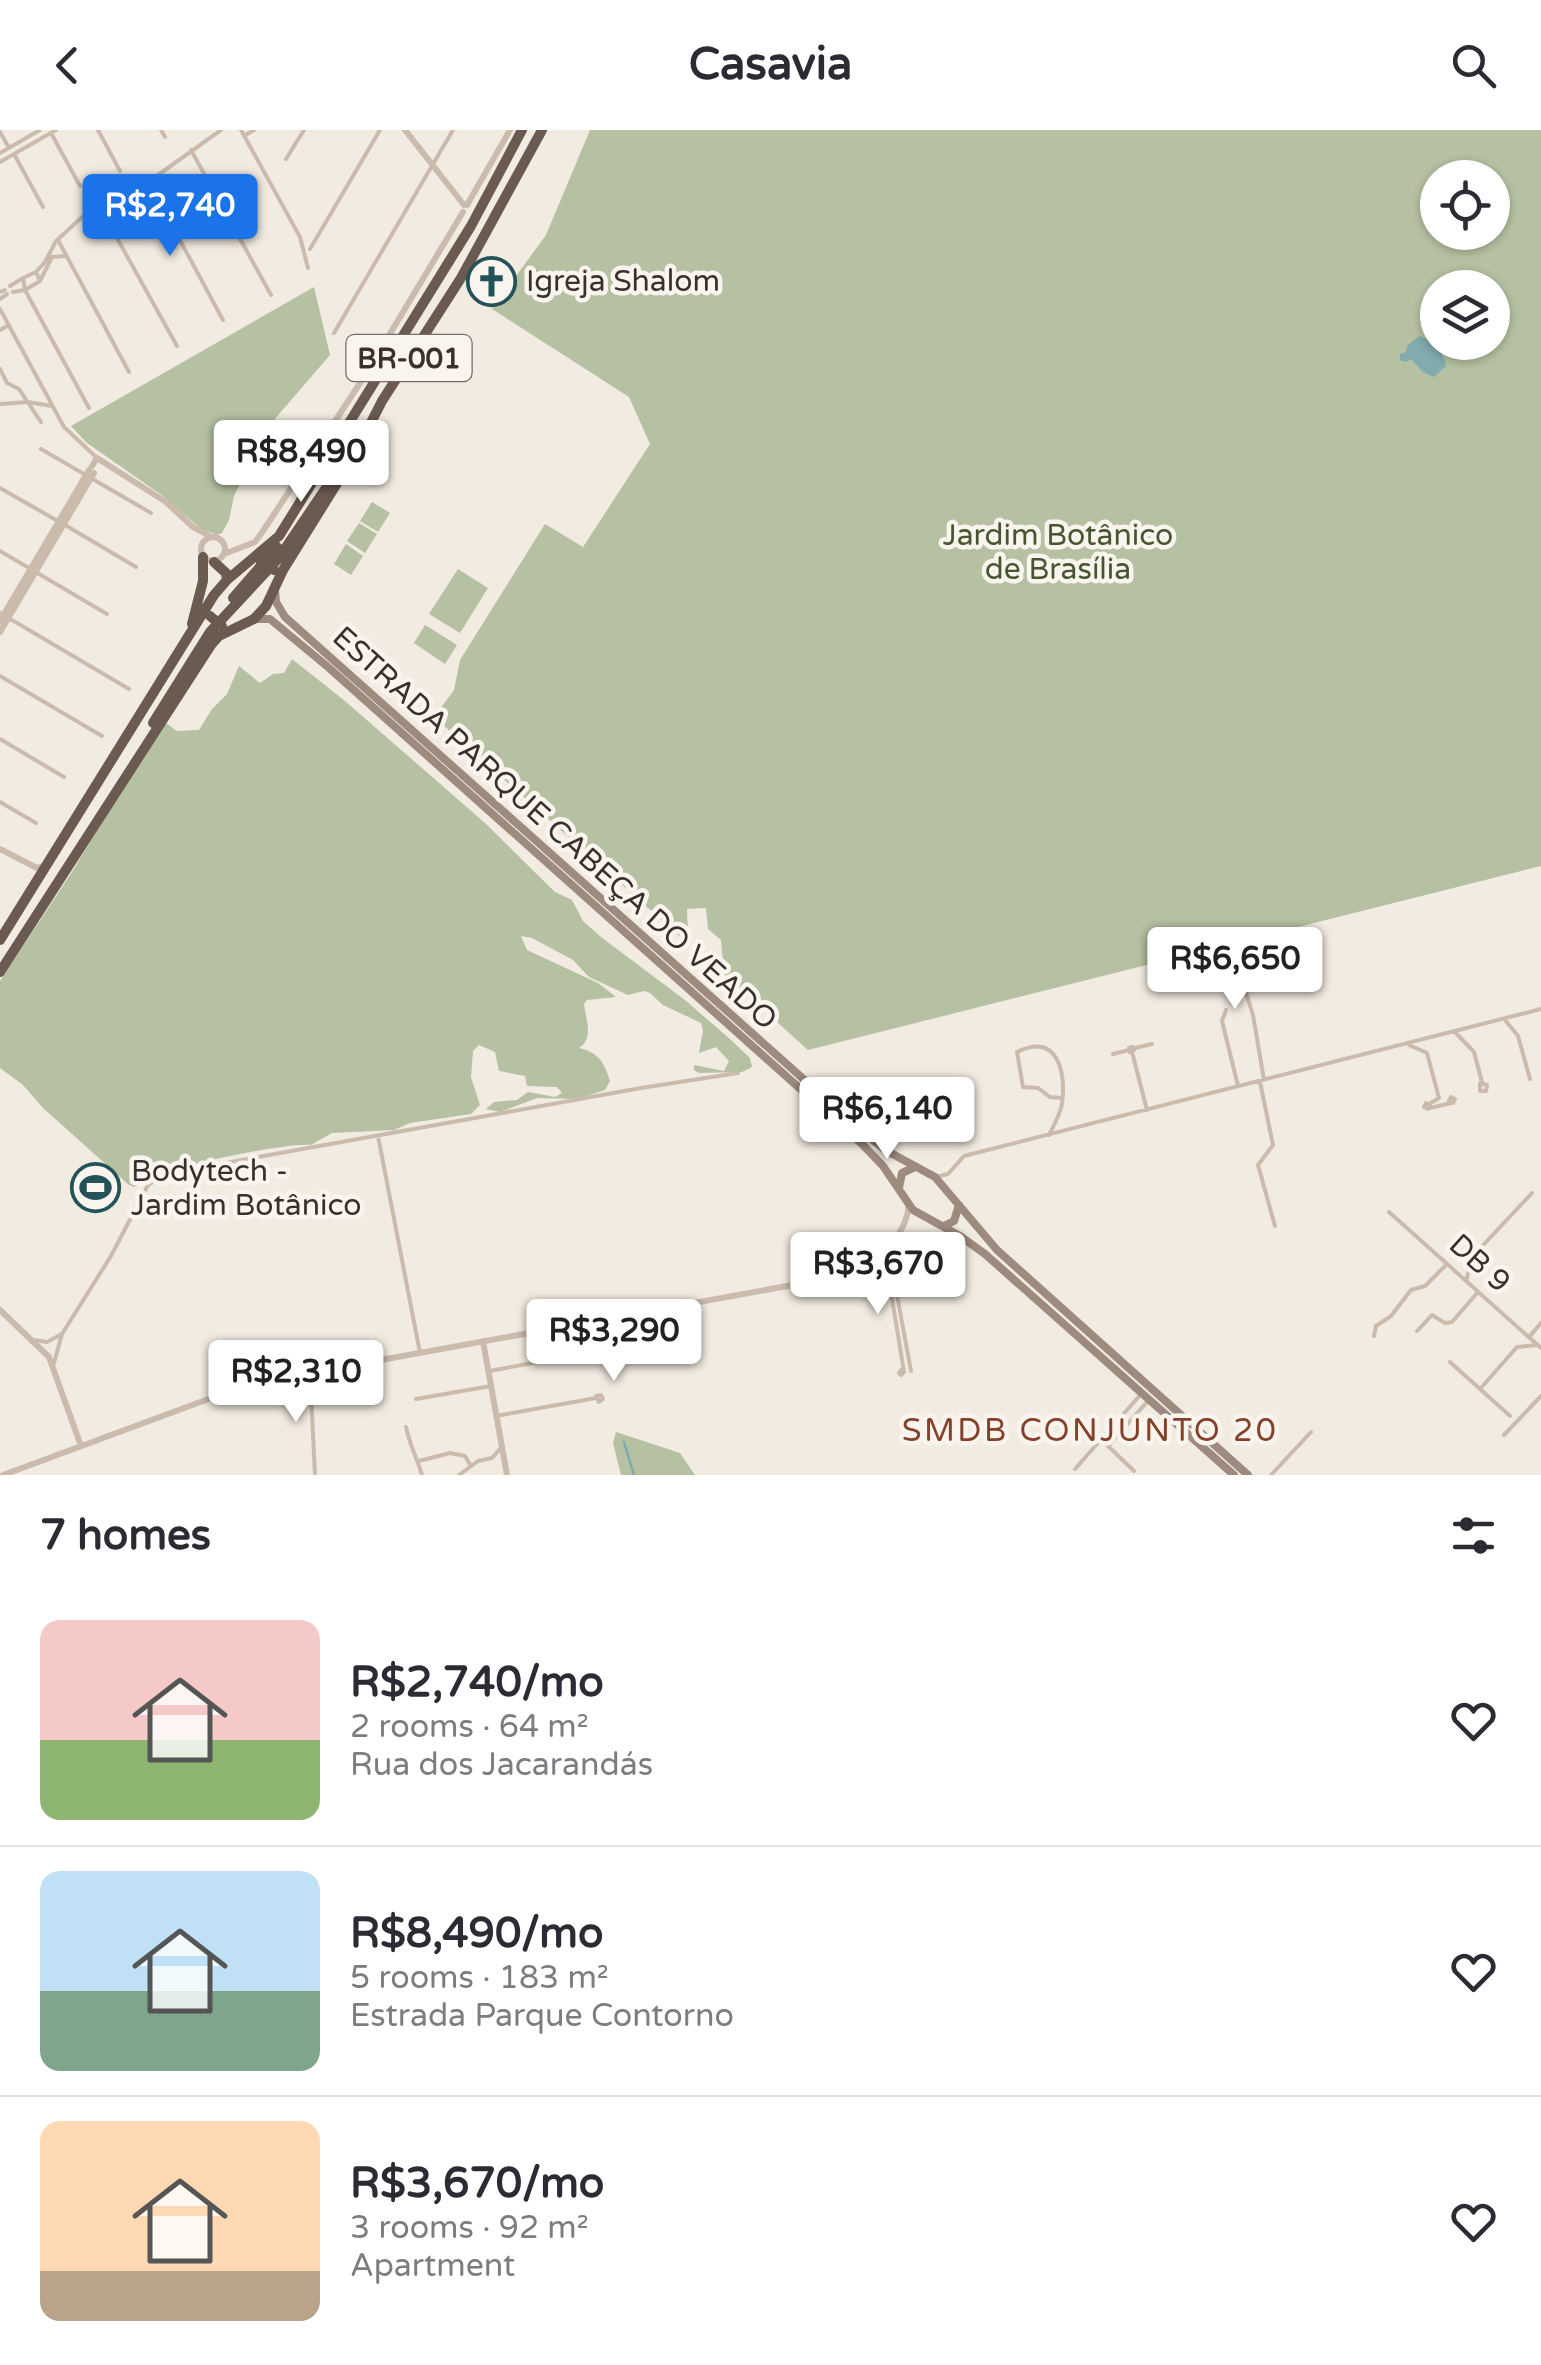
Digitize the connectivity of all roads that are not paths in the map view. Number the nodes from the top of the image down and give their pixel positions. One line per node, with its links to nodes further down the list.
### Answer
1 (40, 130): 16 (street)
2 (98, 130): 26 (street)
3 (161, 130): 17 (street)
4 (221, 130): 20 (street)
5 (254, 130): 15 (street)
6 (304, 130): 23 (street)
7 (380, 130): 35 (street)
8 (405, 130): 25 (street)
9 (454, 130): 25 (street)
10 (510, 130): 33 (street)
11 (522, 130): 33 (highway, BR-001)
12 (542, 130): 27 (highway, BR-001)
13 (54, 131): 18 (street); 30 (street)
14 (0, 132): 19 (street)
15 (242, 133): 38 (street)
16 (27, 137): 18 (street); 19 (street)
17 (165, 137)
18 (31, 144): 22 (street)
19 (9, 148): 21 (street)
20 (191, 150): 29 (street); 44 (street)
21 (0, 152)
22 (14, 153): 24 (street); 32 (street)
23 (286, 159)
24 (0, 162)
25 (432, 167): 33 (street); 49 (street)
26 (120, 170)
27 (522, 171): 28 (highway); 58 (highway, BR-001)
28 (536, 179)
29 (148, 181): 31 (street); 46 (street)
30 (80, 186)
31 (98, 204): 34 (street); 50 (street)
32 (43, 207)
33 (466, 208): 59 (highway, BR-001); 68 (street)
34 (58, 240): 36 (street); 37 (street); 39 (street)
35 (310, 248)
36 (52, 257): 37 (street); 41 (street)
37 (66, 257): 52 (street)
38 (308, 268)
39 (36, 272): 40 (street); 41 (street)
40 (23, 278): 42 (street); 43 (street)
41 (40, 281): 42 (street)
42 (25, 290): 43 (street); 56 (street)
43 (6, 292)
44 (271, 295)
45 (0, 309): 47 (street)
46 (223, 320)
47 (9, 325): 48 (street); 55 (street)
48 (0, 330)
49 (334, 333)
50 (176, 346)
51 (0, 369): 53 (street)
52 (129, 372)
53 (28, 402): 54 (street); 55 (street); 57 (street)
54 (0, 404)
55 (52, 406): 61 (street)
56 (88, 408)
57 (40, 422)
58 (359, 443): 76 (highway, BR-001); 80 (highway)
59 (335, 446): 71 (highway, BR-001); 87 (highway)
60 (41, 449): 61 (street)
61 (93, 469): 63 (street); 64 (street); 65 (street)
62 (0, 488): 64 (street)
63 (151, 513)
64 (61, 523): 72 (street); 73 (street)
65 (193, 527): 66 (street); 70 (street)
66 (211, 537): 67 (street); 70 (street)
67 (223, 542): 68 (street); 70 (street)
68 (241, 547): 70 (street)
69 (0, 551): 73 (street)
70 (213, 555): 74 (highway); 75 (highway); 82 (highway)
71 (254, 561): 74 (highway, BR-001); 76 (highway, bridge)
72 (136, 567)
73 (33, 570): 77 (street); 78 (street)
74 (237, 571): 75 (highway, BR-001)
75 (226, 580): 80 (highway, BR-001)
76 (275, 586): 79 (highway, BR-001); 88 (main road, ESTRADA PARQUE CABEÇA DO VEADO)
77 (107, 614)
78 (3, 617): 81 (street); 84 (street)
79 (254, 619): 80 (highway, BR-001); 88 (main road, ESTRADA PARQUE CABEÇA DO VEADO)
80 (218, 620): 82 (highway, BR-001); 89 (highway, BR-001); 89 (highway, BR-001)
81 (0, 632)
82 (185, 644): 87 (highway, BR-001)
83 (0, 676): 85 (street)
84 (129, 690)
85 (102, 736)
86 (0, 739): 90 (street)
87 (118, 754): 94 (highway, BR-001)
88 (435, 757): 118 (main road, ESTRADA PARQUE CABEÇA DO VEADO); 121 (main road, ESTRADA PARQUE CABEÇA DO VEADO)
89 (136, 758): 97 (highway, BR-001)
90 (64, 777)
91 (0, 802): 92 (street)
92 (36, 823)
93 (0, 849): 94 (street)
94 (41, 870): 95 (highway, BR-001)
95 (0, 940)
96 (1237, 964): 110 (street)
97 (0, 972)
98 (1541, 1009): 100 (street)
99 (1226, 1010): 112 (street)
100 (1504, 1019): 101 (street); 109 (street)
101 (1454, 1031): 102 (street); 111 (street)
102 (1429, 1038): 104 (street); 107 (street)
103 (1152, 1044): 105 (street)
104 (1405, 1044): 107 (street); 110 (street)
105 (1132, 1050): 106 (street); 115 (street)
106 (1113, 1054)
107 (1428, 1054): 114 (street)
108 (738, 1073): 117 (street)
109 (1530, 1079)
110 (1262, 1080): 112 (street); 130 (street)
111 (1482, 1082)
112 (1238, 1086): 115 (street)
113 (1062, 1098): 113 (street); 116 (street)
114 (1439, 1098): 114 (street)
115 (1148, 1110): 116 (street)
116 (1049, 1135): 119 (street)
117 (378, 1136): 139 (street); 145 (street)
118 (915, 1168): 120 (main road, ESTRADA PARQUE CABEÇA DO VEADO); 121 (main road)
119 (952, 1170): 120 (street); 122 (street)
120 (935, 1176): 122 (main road)
121 (899, 1188): 124 (main road, ESTRADA PARQUE CABEÇA DO VEADO)
122 (950, 1191): 125 (main road)
123 (1532, 1192): 134 (street)
124 (907, 1203): 127 (main road, ESTRADA PARQUE CABEÇA DO VEADO); 128 (street)
125 (958, 1205): 129 (main road); 178 (main road)
126 (1389, 1212): 133 (street, DB 9)
127 (923, 1218): 128 (street); 129 (main road)
128 (905, 1224): 131 (street)
129 (944, 1226): 155 (main road)
130 (1275, 1226)
131 (891, 1242): 132 (street); 150 (street)
132 (878, 1260): 143 (street); 151 (street)
133 (1447, 1264): 134 (street, DB 9); 140 (street)
134 (1466, 1281): 135 (street, DB 9)
135 (1478, 1292): 138 (street); 141 (street, DB 9)
136 (0, 1310): 142 (street)
137 (1541, 1323): 141 (street)
138 (1417, 1331)
139 (62, 1334): 142 (street); 148 (street)
140 (1374, 1336)
141 (1528, 1337): 144 (street, DB 9)
142 (33, 1340): 148 (street)
143 (483, 1341): 145 (street); 149 (street)
144 (1540, 1346): 154 (street)
145 (420, 1353): 152 (street)
146 (583, 1354): 149 (street)
147 (1450, 1362): 154 (street)
148 (54, 1366): 164 (street)
149 (489, 1371): 153 (street)
150 (911, 1371)
151 (901, 1372)
152 (310, 1373): 164 (street); 173 (street)
153 (491, 1386): 158 (street); 159 (street)
154 (1480, 1389): 160 (street)
155 (1145, 1396): 170 (street); 171 (street); 177 (main road)
156 (1541, 1396): 163 (street)
157 (596, 1398): 159 (street)
158 (416, 1400)
159 (496, 1416): 165 (street)
160 (1510, 1416)
161 (406, 1427): 167 (street)
162 (1311, 1432): 179 (street)
163 (1504, 1435)
164 (81, 1446): 172 (street)
165 (502, 1447): 166 (street); 168 (street)
166 (492, 1458): 168 (street); 169 (street)
167 (418, 1461): 169 (street); 174 (street)
168 (505, 1465): 176 (street)
169 (471, 1466): 175 (street)
170 (1074, 1470)
171 (1134, 1472)
172 (3, 1475)
173 (315, 1475)
174 (422, 1475)
175 (459, 1475)
176 (507, 1475)
177 (1234, 1475)
178 (1248, 1475)
179 (1270, 1475)

